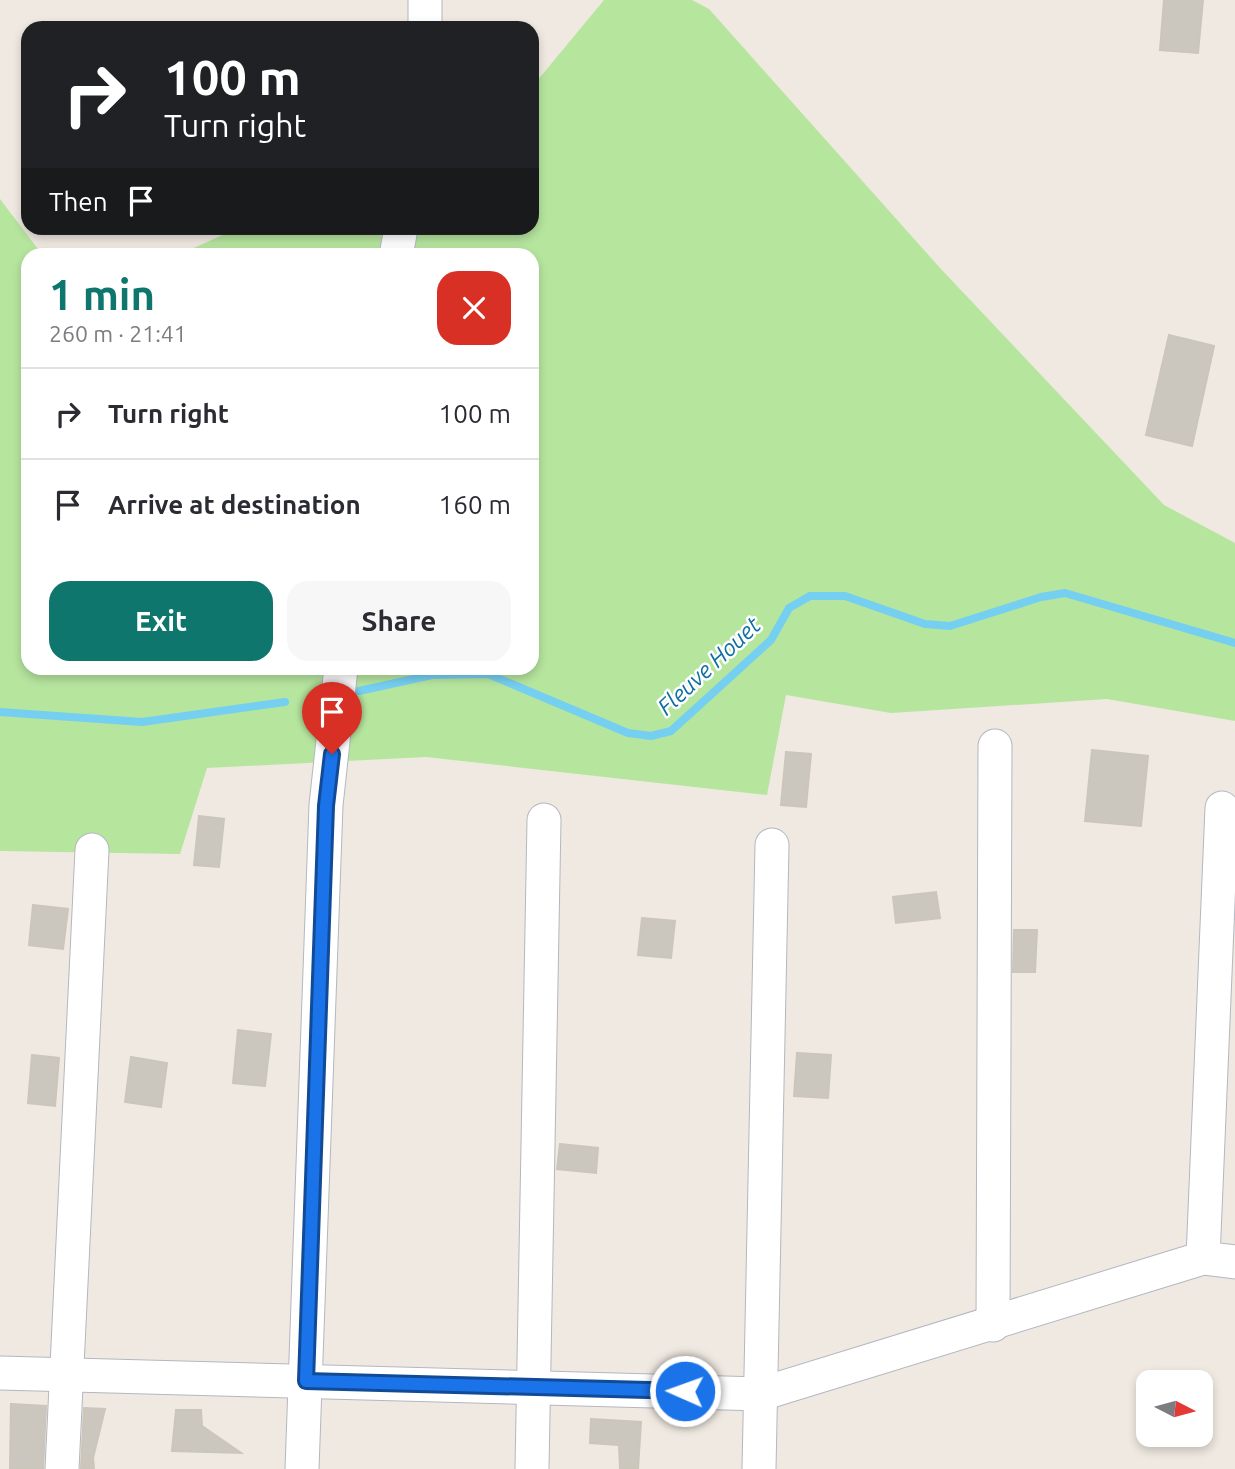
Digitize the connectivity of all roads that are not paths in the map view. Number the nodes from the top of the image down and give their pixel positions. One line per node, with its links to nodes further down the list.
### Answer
1 (425, 0): 2 (street)
2 (425, 21)
3 (340, 675): 13 (street)
4 (995, 746): 10 (street)
5 (1222, 808): 9 (street)
6 (544, 820): 14 (street)
7 (772, 845): 15 (street)
8 (92, 850): 12 (street)
9 (1219, 1260): 10 (street)
10 (993, 1325): 15 (street)
11 (0, 1373): 12 (street)
12 (68, 1374): 13 (street); 16 (street)
13 (306, 1381): 14 (street); 17 (street)
14 (534, 1387): 15 (street); 18 (street)
15 (761, 1394): 19 (street)
16 (62, 1469)
17 (302, 1469)
18 (532, 1469)
19 (759, 1469)

